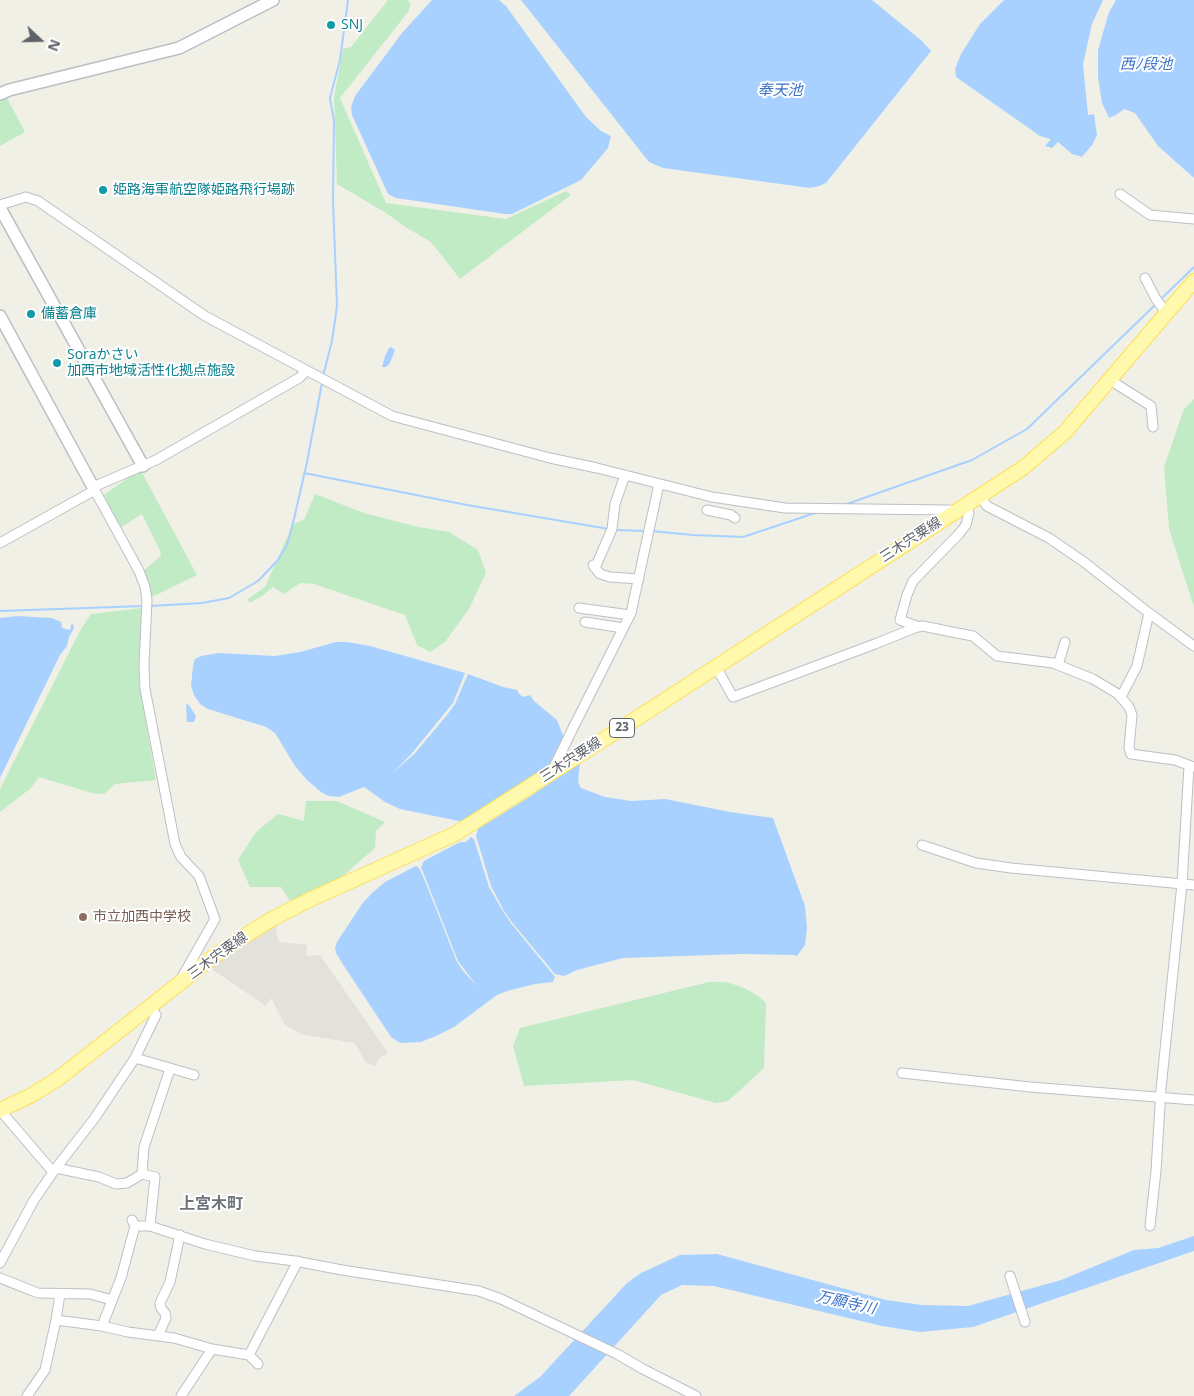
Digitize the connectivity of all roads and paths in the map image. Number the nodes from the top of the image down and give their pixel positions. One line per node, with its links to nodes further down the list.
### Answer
1 (273, 0): 2 (street)
2 (0, 94)
3 (1120, 194): 5 (street)
4 (0, 207): 10 (street); 13 (street)
5 (1194, 219)
6 (1145, 278): 8 (street)
7 (1194, 281): 8 (main road, 三木宍粟線 / 23)
8 (1167, 314): 11 (main road, 三木宍粟線 / 23)
9 (0, 316): 16 (street)
10 (306, 371): 13 (street); 14 (street)
11 (1110, 380): 12 (street); 17 (main road, 三木宍粟線 / 23)
12 (1152, 427)
13 (142, 466): 16 (street)
14 (625, 475): 15 (street); 23 (street)
15 (659, 484): 18 (street); 23 (street)
16 (94, 488): 22 (street); 40 (street)
17 (980, 496): 20 (main road, 三木宍粟線 / 23); 25 (street)
18 (712, 497): 19 (street); 19 (street)
19 (735, 500): 21 (street)
20 (966, 505): 21 (main road, 三木宍粟線 / 23); 28 (street)
21 (953, 514): 33 (main road, 三木宍粟線 / 23)
22 (0, 542)
23 (639, 580): 26 (street)
24 (579, 608): 26 (street)
25 (1149, 613): 31 (street); 34 (street)
26 (630, 615): 29 (street)
27 (585, 622): 29 (street)
28 (919, 627): 32 (street); 33 (street)
29 (624, 628): 36 (street)
30 (1064, 642): 32 (street)
31 (1194, 646)
32 (1058, 665): 34 (street)
33 (716, 667): 36 (main road, 三木宍粟線 / 23)
34 (1120, 698): 35 (street)
35 (1191, 766): 38 (street)
36 (555, 771): 40 (main road, 三木宍粟線 / 23)
37 (922, 845): 38 (street)
38 (1182, 884): 39 (street); 46 (street)
39 (1194, 885)
40 (181, 983): 41 (main road, 三木宍粟線 / 23)
41 (151, 1007): 42 (street); 48 (main road, 三木宍粟線 / 23)
42 (135, 1058): 43 (street); 49 (street)
43 (170, 1069): 45 (street); 50 (street)
44 (902, 1074): 46 (street)
45 (194, 1075)
46 (1161, 1097): 47 (street); 52 (street)
47 (1194, 1100)
48 (0, 1110): 49 (street)
49 (54, 1170): 50 (street); 55 (street)
50 (142, 1174): 51 (street)
51 (150, 1226): 53 (street); 59 (street)
52 (1150, 1226)
53 (180, 1236): 54 (street); 63 (street)
54 (298, 1261): 65 (street); 69 (street)
55 (0, 1263)
56 (0, 1278): 58 (street)
57 (1011, 1279): 61 (street)
58 (60, 1294): 59 (street); 60 (street)
59 (112, 1300): 62 (street)
60 (56, 1320): 62 (street); 67 (street)
61 (1025, 1322)
62 (102, 1326): 63 (street)
63 (158, 1336): 64 (street)
64 (212, 1348): 65 (street); 68 (street)
65 (249, 1355): 66 (street)
66 (258, 1364)
67 (27, 1396)
68 (181, 1396)
69 (696, 1396)

